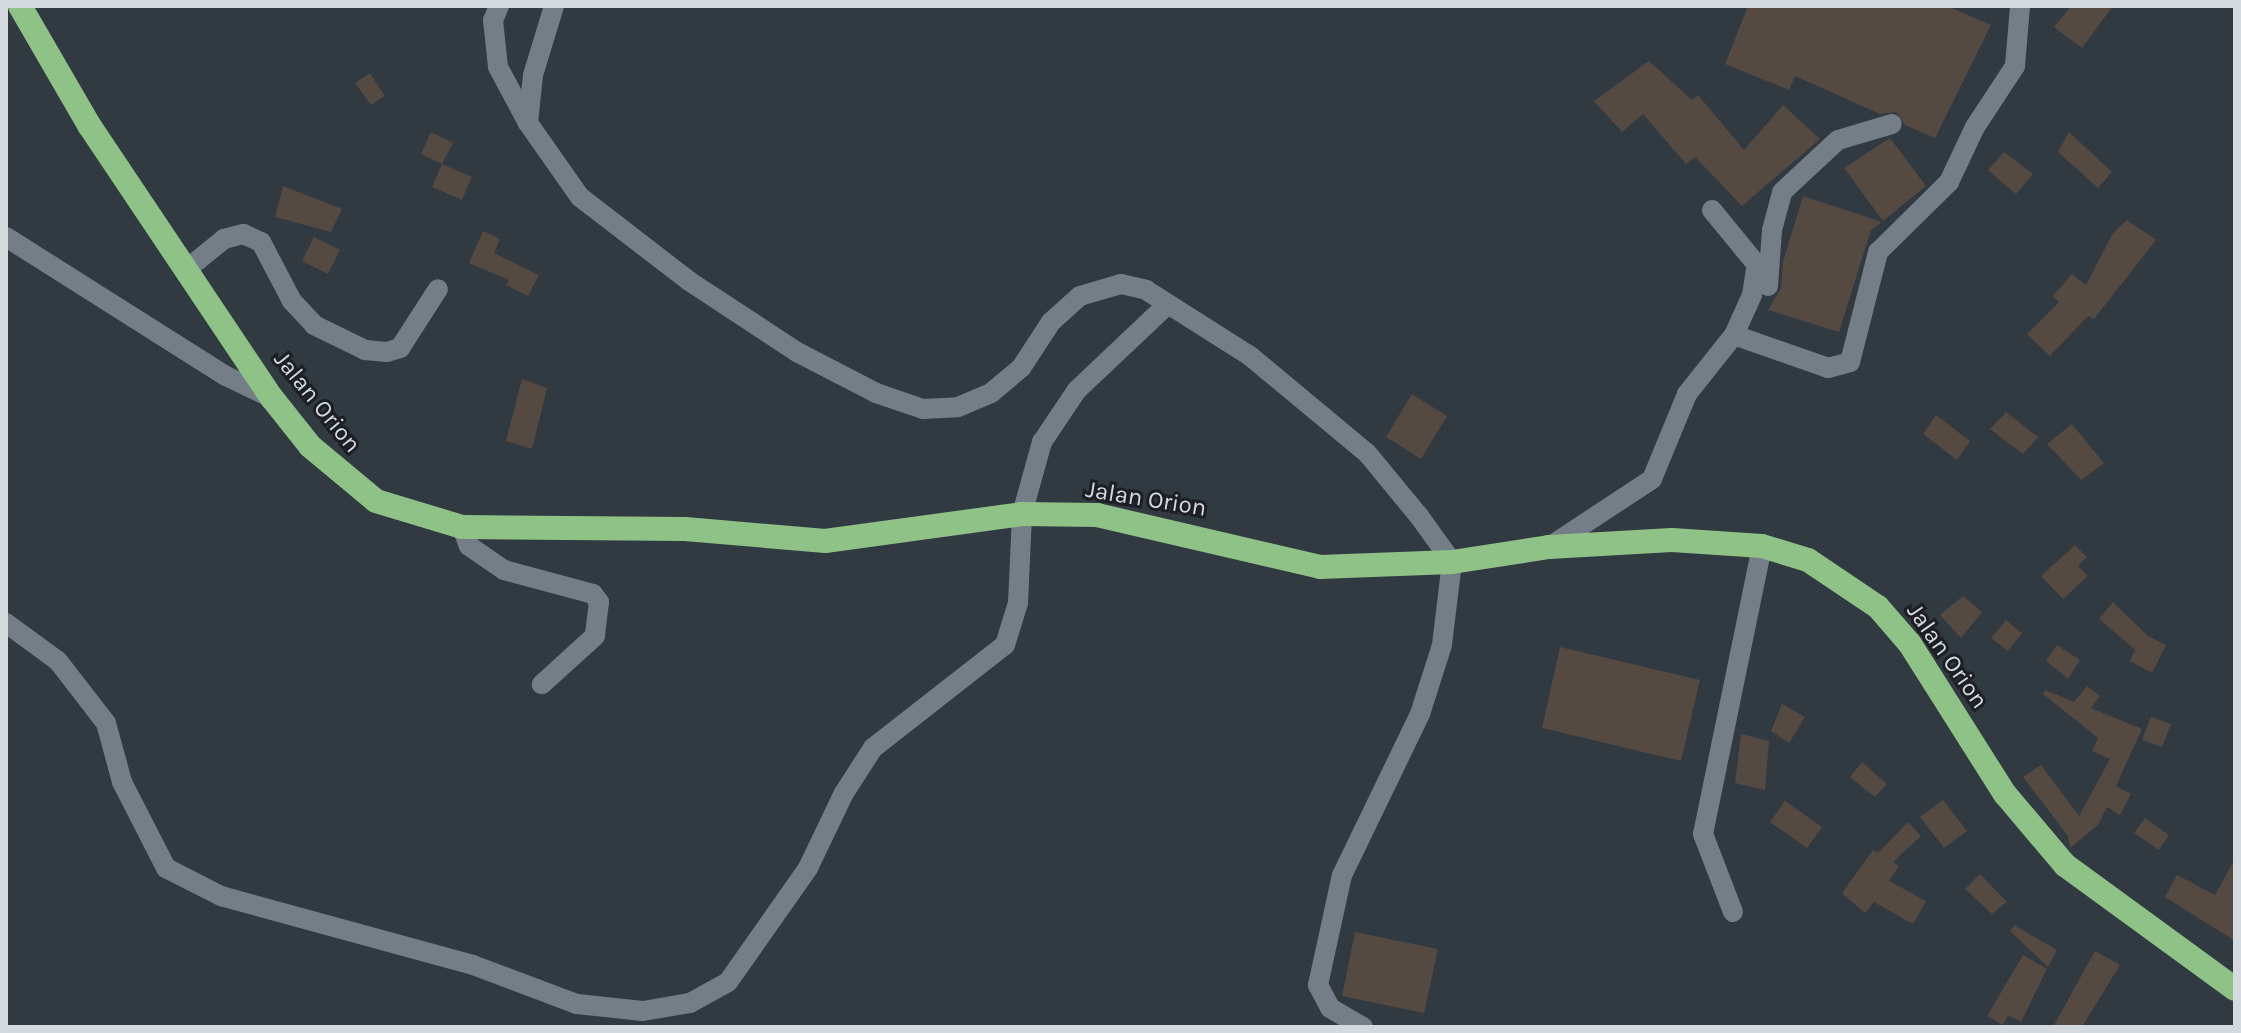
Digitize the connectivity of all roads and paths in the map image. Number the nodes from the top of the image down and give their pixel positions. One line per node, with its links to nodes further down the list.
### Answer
1 (499, 6): 5 (street)
2 (554, 6): 5 (street)
3 (2020, 6): 12 (street)
4 (22, 7): 9 (highway, Jalan Orion)
5 (528, 123): 11 (street)
6 (1892, 124): 12 (street)
7 (1712, 210): 12 (street)
8 (6, 237): 13 (street)
9 (187, 269): 10 (street); 13 (highway, Jalan Orion)
10 (438, 289)
11 (1168, 304): 14 (street); 18 (street)
12 (1738, 326): 17 (street)
13 (272, 398): 15 (highway, Jalan Orion)
14 (1022, 514): 15 (highway, Jalan Orion); 18 (highway, Jalan Orion); 19 (street)
15 (462, 527): 20 (street)
16 (1762, 546): 17 (highway, Jalan Orion); 21 (street); 22 (highway, Jalan Orion)
17 (1549, 547): 18 (highway, Jalan Orion)
18 (1452, 562): 23 (street)
19 (6, 623)
20 (542, 684)
21 (1733, 912)
22 (2235, 989)
23 (1363, 1027)

